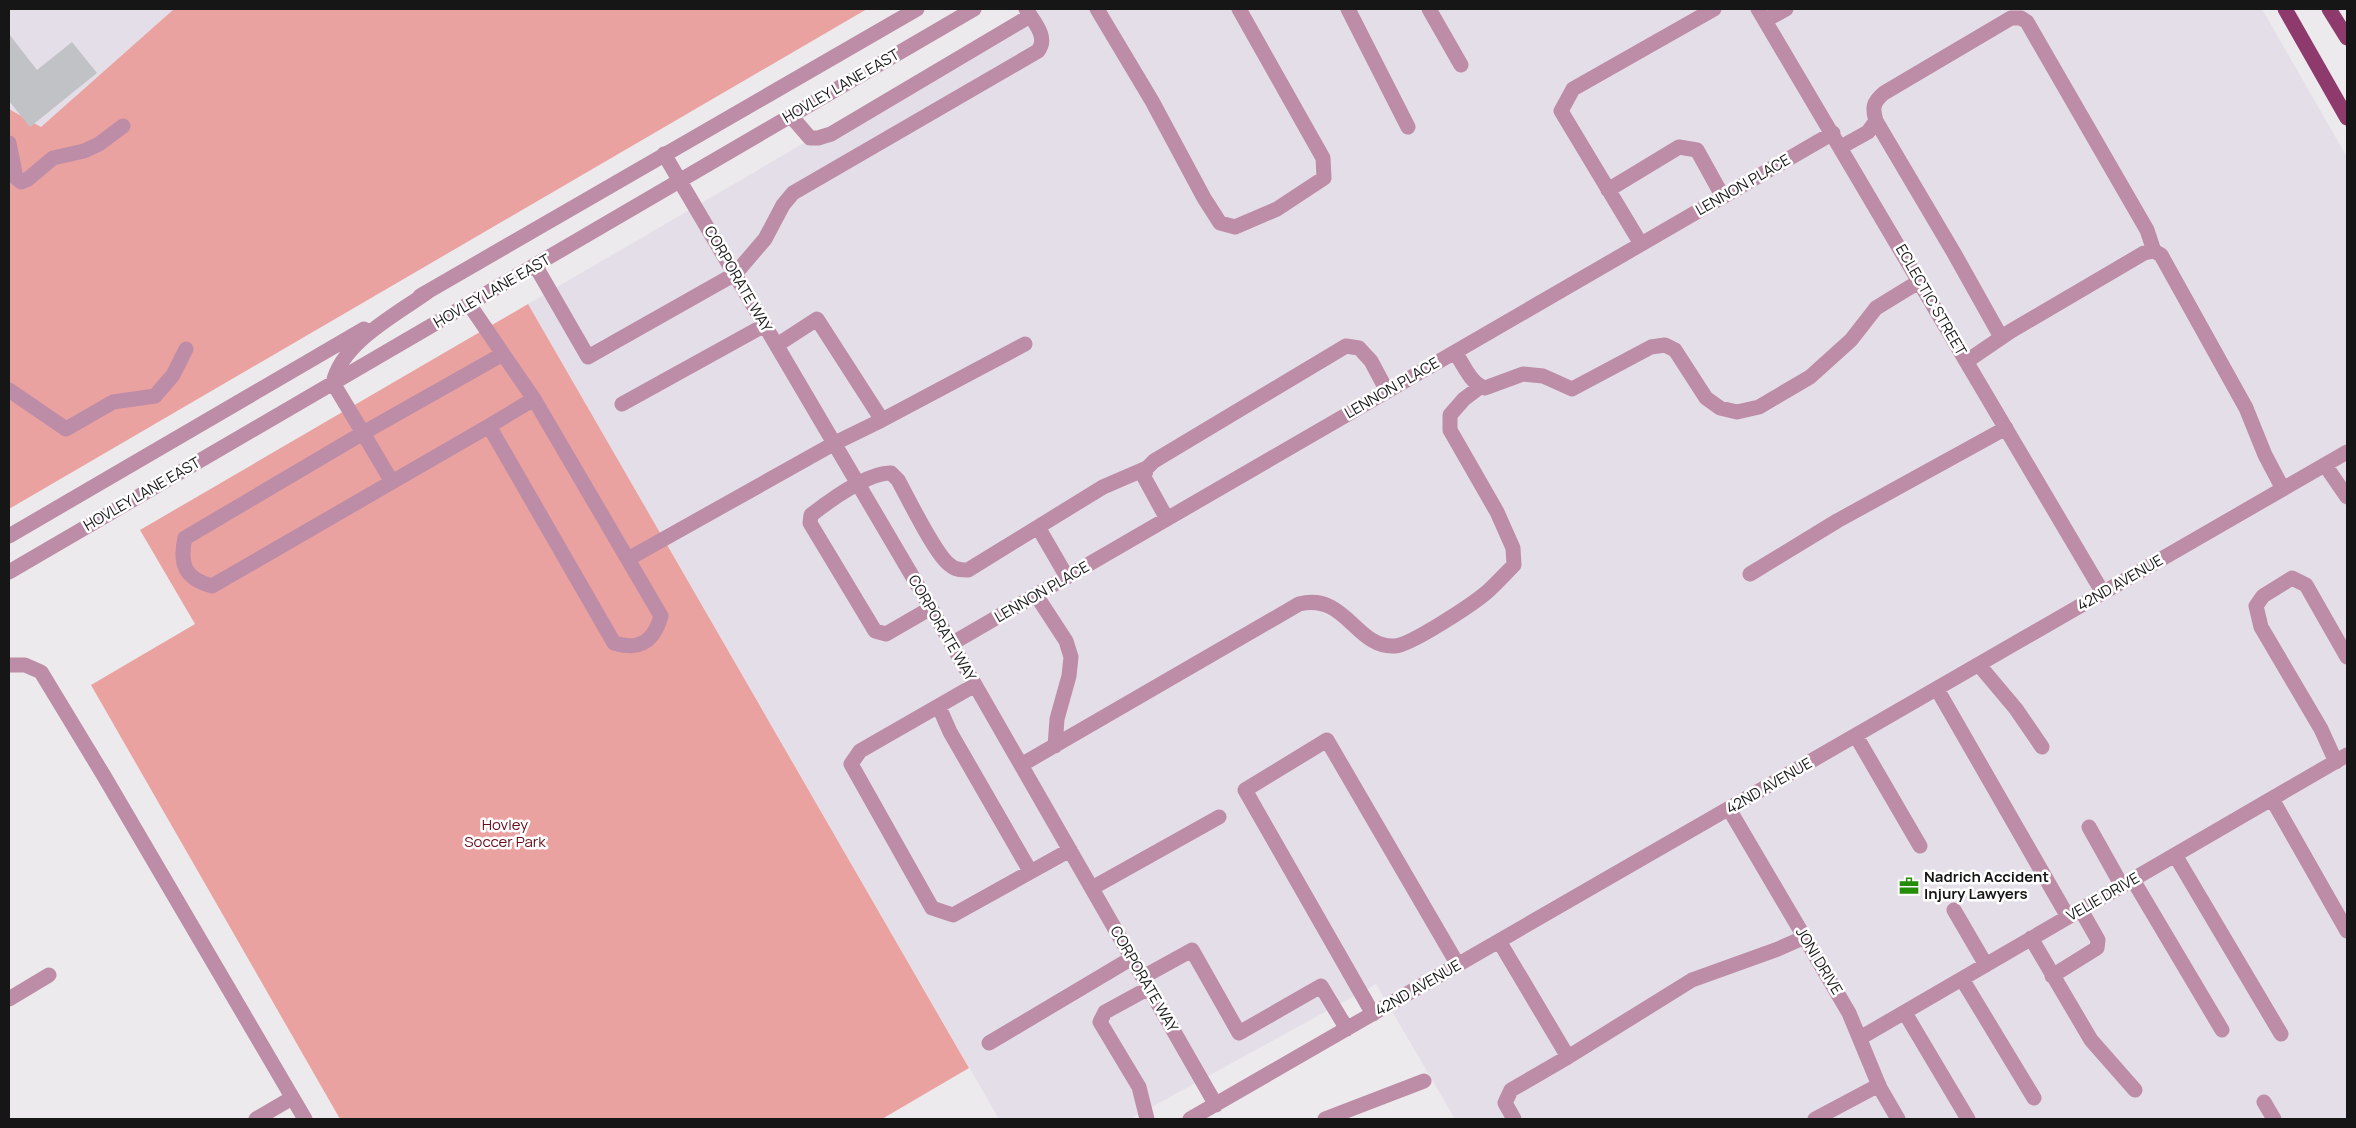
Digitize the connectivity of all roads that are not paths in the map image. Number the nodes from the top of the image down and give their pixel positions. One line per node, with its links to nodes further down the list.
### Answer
1 (916, 9): 23 (street, HOVLEY LANE EAST)
2 (974, 9): 15 (street, HOVLEY LANE EAST)
3 (1097, 9): 4 (street)
4 (1239, 9)
5 (1348, 9): 19 (street)
6 (1429, 9): 14 (street)
7 (1714, 9): 25 (street)
8 (1786, 9): 12 (street)
9 (2285, 9): 16 (main road)
10 (2329, 9): 13 (main road)
11 (1028, 12): 15 (street); 30 (street)
12 (1762, 15): 20 (street, ECLECTIC STREET)
13 (2347, 38)
14 (1461, 65)
15 (791, 116): 24 (street, HOVLEY LANE EAST)
16 (2347, 118)
17 (1876, 121): 22 (street); 28 (street); 35 (street)
18 (122, 126): 21 (street)
19 (1408, 127)
20 (1833, 133): 22 (street, ECLECTIC STREET); 26 (street, LENNON PLACE)
21 (9, 144)
22 (1841, 147): 31 (street, ECLECTIC STREET)
23 (664, 154): 24 (street, CORPORATE WAY); 32 (street, HOVLEY LANE EAST)
24 (680, 181): 29 (street, HOVLEY LANE EAST); 30 (street, CORPORATE WAY)
25 (1608, 190): 26 (street); 27 (street)
26 (1723, 197): 27 (street, LENNON PLACE)
27 (1640, 244): 39 (street, LENNON PLACE)
28 (2154, 251): 35 (street); 58 (street)
29 (535, 265): 30 (street); 33 (street, HOVLEY LANE EAST)
30 (735, 274): 34 (street, CORPORATE WAY)
31 (1920, 281): 41 (street, ECLECTIC STREET); 43 (street)
32 (429, 291): 42 (street); 62 (street, HOVLEY LANE EAST)
33 (469, 304): 40 (street); 42 (street, HOVLEY LANE EAST)
34 (765, 325): 37 (street, CORPORATE WAY); 47 (street)
35 (2001, 337): 41 (street)
36 (1025, 344): 48 (street)
37 (777, 346): 48 (street); 52 (street, CORPORATE WAY)
38 (186, 349): 44 (street)
39 (1455, 352): 43 (street); 45 (street, LENNON PLACE)
40 (503, 354): 46 (street); 51 (street)
41 (1967, 361): 50 (street, ECLECTIC STREET)
42 (333, 383): 51 (street); 64 (street, HOVLEY LANE EAST)
43 (1480, 387): 78 (street)
44 (9, 390)
45 (1387, 391): 55 (street); 60 (street, LENNON PLACE)
46 (534, 399): 49 (street); 63 (street)
47 (622, 404)
48 (882, 420): 52 (street)
49 (489, 426): 56 (street); 63 (street)
50 (2006, 428): 65 (street); 67 (street, ECLECTIC STREET)
51 (363, 433): 56 (street); 56 (street)
52 (835, 443): 57 (street, CORPORATE WAY); 63 (street)
53 (2347, 452): 54 (street, 42ND AVENUE)
54 (2325, 465): 58 (street, 42ND AVENUE); 59 (street)
55 (1147, 468): 60 (street); 61 (street)
56 (392, 482)
57 (859, 484): 61 (street); 69 (street, CORPORATE WAY); 69 (street)
58 (2283, 489): 67 (street, 42ND AVENUE)
59 (2347, 498)
60 (1167, 519): 66 (street, LENNON PLACE)
61 (1038, 527): 66 (street)
62 (9, 536)
63 (628, 559)
64 (9, 572)
65 (1750, 574)
66 (1068, 577): 68 (street, LENNON PLACE)
67 (2103, 593): 73 (street, 42ND AVENUE)
68 (1036, 595): 70 (street, LENNON PLACE); 78 (street)
69 (931, 608): 70 (street, CORPORATE WAY)
70 (952, 644): 74 (street, CORPORATE WAY)
71 (2347, 657): 80 (street)
72 (9, 665): 117 (street)
73 (1979, 665): 75 (street, 42ND AVENUE); 79 (street)
74 (975, 685): 76 (street); 81 (street, CORPORATE WAY)
75 (1937, 689): 77 (street, 42ND AVENUE); 93 (street)
76 (939, 707): 89 (street); 89 (street)
77 (1856, 736): 83 (street, 42ND AVENUE); 86 (street)
78 (1055, 746): 81 (street)
79 (2042, 747)
80 (2342, 759): 82 (street, VELIE DRIVE)
81 (1021, 765): 87 (street, CORPORATE WAY)
82 (2272, 799): 88 (street, VELIE DRIVE); 94 (street)
83 (1729, 809): 95 (street, JONI DRIVE); 97 (street, 42ND AVENUE)
84 (1219, 817): 91 (street)
85 (2089, 827): 90 (street)
86 (1920, 846)
87 (1070, 850): 89 (street); 91 (street, CORPORATE WAY)
88 (2175, 855): 90 (street, VELIE DRIVE); 110 (street)
89 (1030, 871)
90 (2128, 883): 93 (street, VELIE DRIVE); 109 (street)
91 (1092, 888): 98 (street, CORPORATE WAY)
92 (1954, 910): 100 (street)
93 (2074, 913): 96 (street, VELIE DRIVE); 102 (street)
94 (2347, 931)
95 (1805, 937): 111 (street, JONI DRIVE); 113 (street)
96 (2031, 938): 100 (street, VELIE DRIVE); 102 (street)
97 (1499, 941): 99 (street, 42ND AVENUE); 113 (street)
98 (1132, 958): 104 (street, CORPORATE WAY); 112 (street)
99 (1458, 965): 106 (street, 42ND AVENUE); 106 (street)
100 (1986, 965): 103 (street, VELIE DRIVE)
101 (49, 975): 105 (street)
102 (2052, 976): 116 (street)
103 (1962, 979): 107 (street, VELIE DRIVE); 118 (street)
104 (1146, 982): 108 (street); 120 (street, CORPORATE WAY); 123 (street)
105 (9, 999)
106 (1373, 1014): 108 (street, 42ND AVENUE)
107 (1905, 1014): 111 (street, VELIE DRIVE); 129 (street)
108 (1347, 1029): 120 (street, 42ND AVENUE)
109 (2222, 1030)
110 (2281, 1034)
111 (1860, 1038): 115 (street, JONI DRIVE)
112 (989, 1043)
113 (1568, 1057): 126 (street)
114 (1424, 1081): 125 (street)
115 (1879, 1085): 127 (street); 128 (street, JONI DRIVE)
116 (2136, 1090)
117 (292, 1098): 121 (street); 122 (street)
118 (2034, 1098)
119 (2264, 1102): 130 (street)
120 (1216, 1105): 124 (street, 42ND AVENUE)
121 (256, 1119)
122 (305, 1119)
123 (1147, 1119)
124 (1190, 1119)
125 (1325, 1119)
126 (1514, 1119)
127 (1815, 1119)
128 (1898, 1119)
129 (1968, 1119)
130 (2274, 1119)

